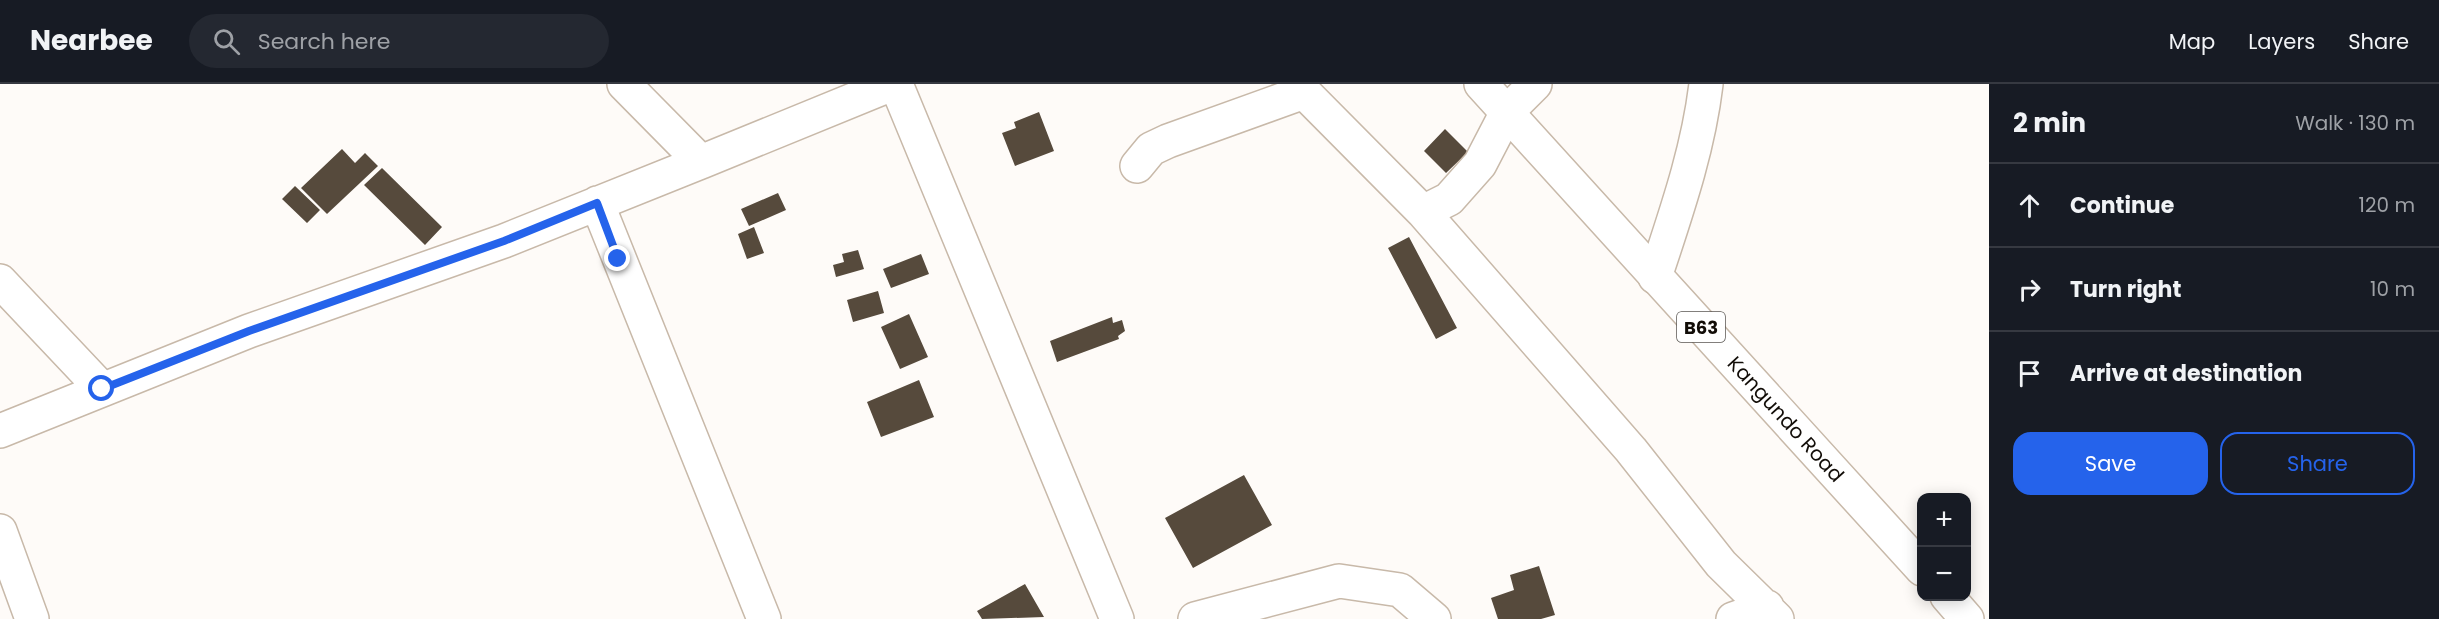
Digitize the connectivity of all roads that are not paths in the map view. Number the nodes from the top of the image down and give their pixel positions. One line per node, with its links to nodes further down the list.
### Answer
1 (624, 84): 8 (main road)
2 (894, 84): 8 (main road); 22 (main road)
3 (1481, 84): 7 (main road, Kangundo Road / B63)
4 (1535, 84): 7 (main road)
5 (1706, 84): 12 (main road)
6 (1300, 88): 9 (main road); 11 (main road)
7 (1507, 112): 11 (main road); 12 (main road, Kangundo Road / B63)
8 (701, 162): 10 (main road)
9 (1137, 166)
10 (597, 203): 14 (main road); 21 (main road)
11 (1423, 212): 19 (main road)
12 (1655, 277): 17 (main road, Kangundo Road / B63)
13 (0, 281): 14 (main road)
14 (102, 389): 15 (main road)
15 (0, 431)
16 (0, 531): 20 (main road)
17 (1917, 564)
18 (1951, 601): 26 (main road)
19 (1772, 613): 25 (main road)
20 (32, 619)
21 (764, 619)
22 (1117, 619)
23 (1195, 619): 24 (main road)
24 (1434, 619)
25 (1733, 619)
26 (1967, 619)

